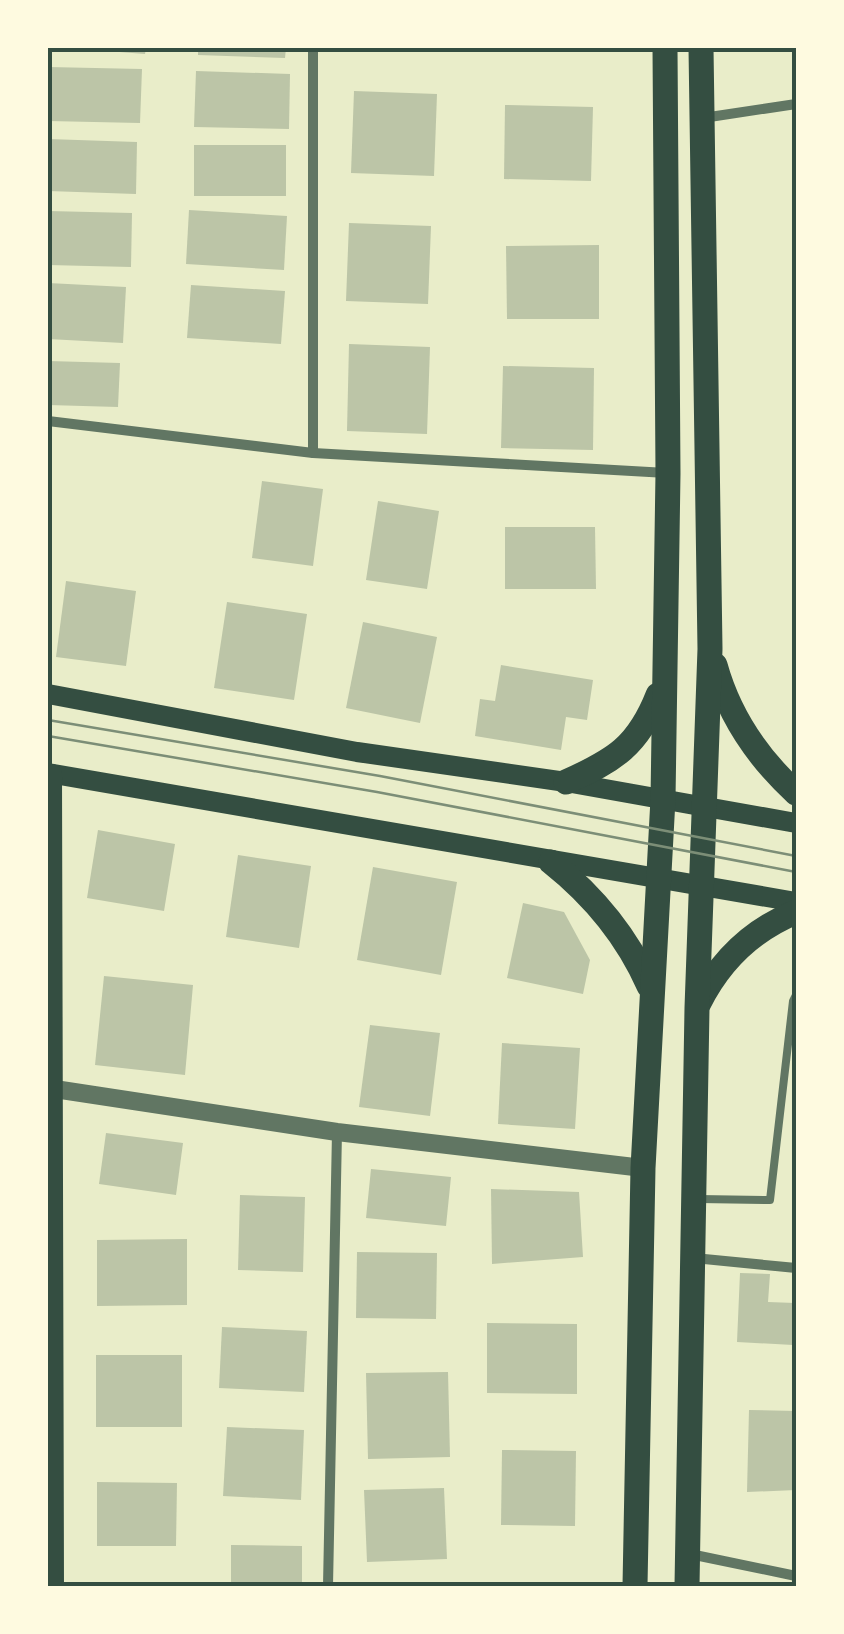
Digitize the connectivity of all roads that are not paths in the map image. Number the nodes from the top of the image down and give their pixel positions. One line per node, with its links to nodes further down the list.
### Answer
1 (313, 48): 7 (street)
2 (665, 48): 8 (main road)
3 (701, 48): 5 (main road)
4 (796, 104): 5 (street)
5 (701, 118): 9 (main road)
6 (48, 421): 7 (street)
7 (313, 453): 8 (street)
8 (668, 473): 10 (main road)
9 (710, 649): 14 (main road); 16 (main road)
10 (663, 680): 13 (main road); 15 (main road)
11 (48, 694): 13 (main road)
12 (50, 774): 18 (main road); 26 (main road)
13 (566, 782): 15 (main road)
14 (796, 793)
15 (662, 800): 16 (main road); 19 (main road)
16 (703, 805): 17 (main road); 20 (main road)
17 (796, 824)
18 (552, 862): 19 (main road); 23 (main road)
19 (657, 881): 20 (main road); 23 (main road)
20 (700, 888): 21 (main road); 25 (main road)
21 (796, 902)
22 (796, 912): 25 (main road)
23 (652, 993): 28 (main road)
24 (796, 995): 29 (lane)
25 (697, 1008): 29 (main road)
26 (50, 1089): 27 (street); 34 (main road)
27 (337, 1132): 28 (street); 35 (street)
28 (643, 1168): 36 (main road)
29 (694, 1198): 30 (main road)
30 (694, 1258): 31 (street); 32 (main road)
31 (796, 1268)
32 (687, 1554): 33 (street); 37 (main road)
33 (796, 1576)
34 (54, 1586)
35 (328, 1586)
36 (635, 1586)
37 (688, 1586)

